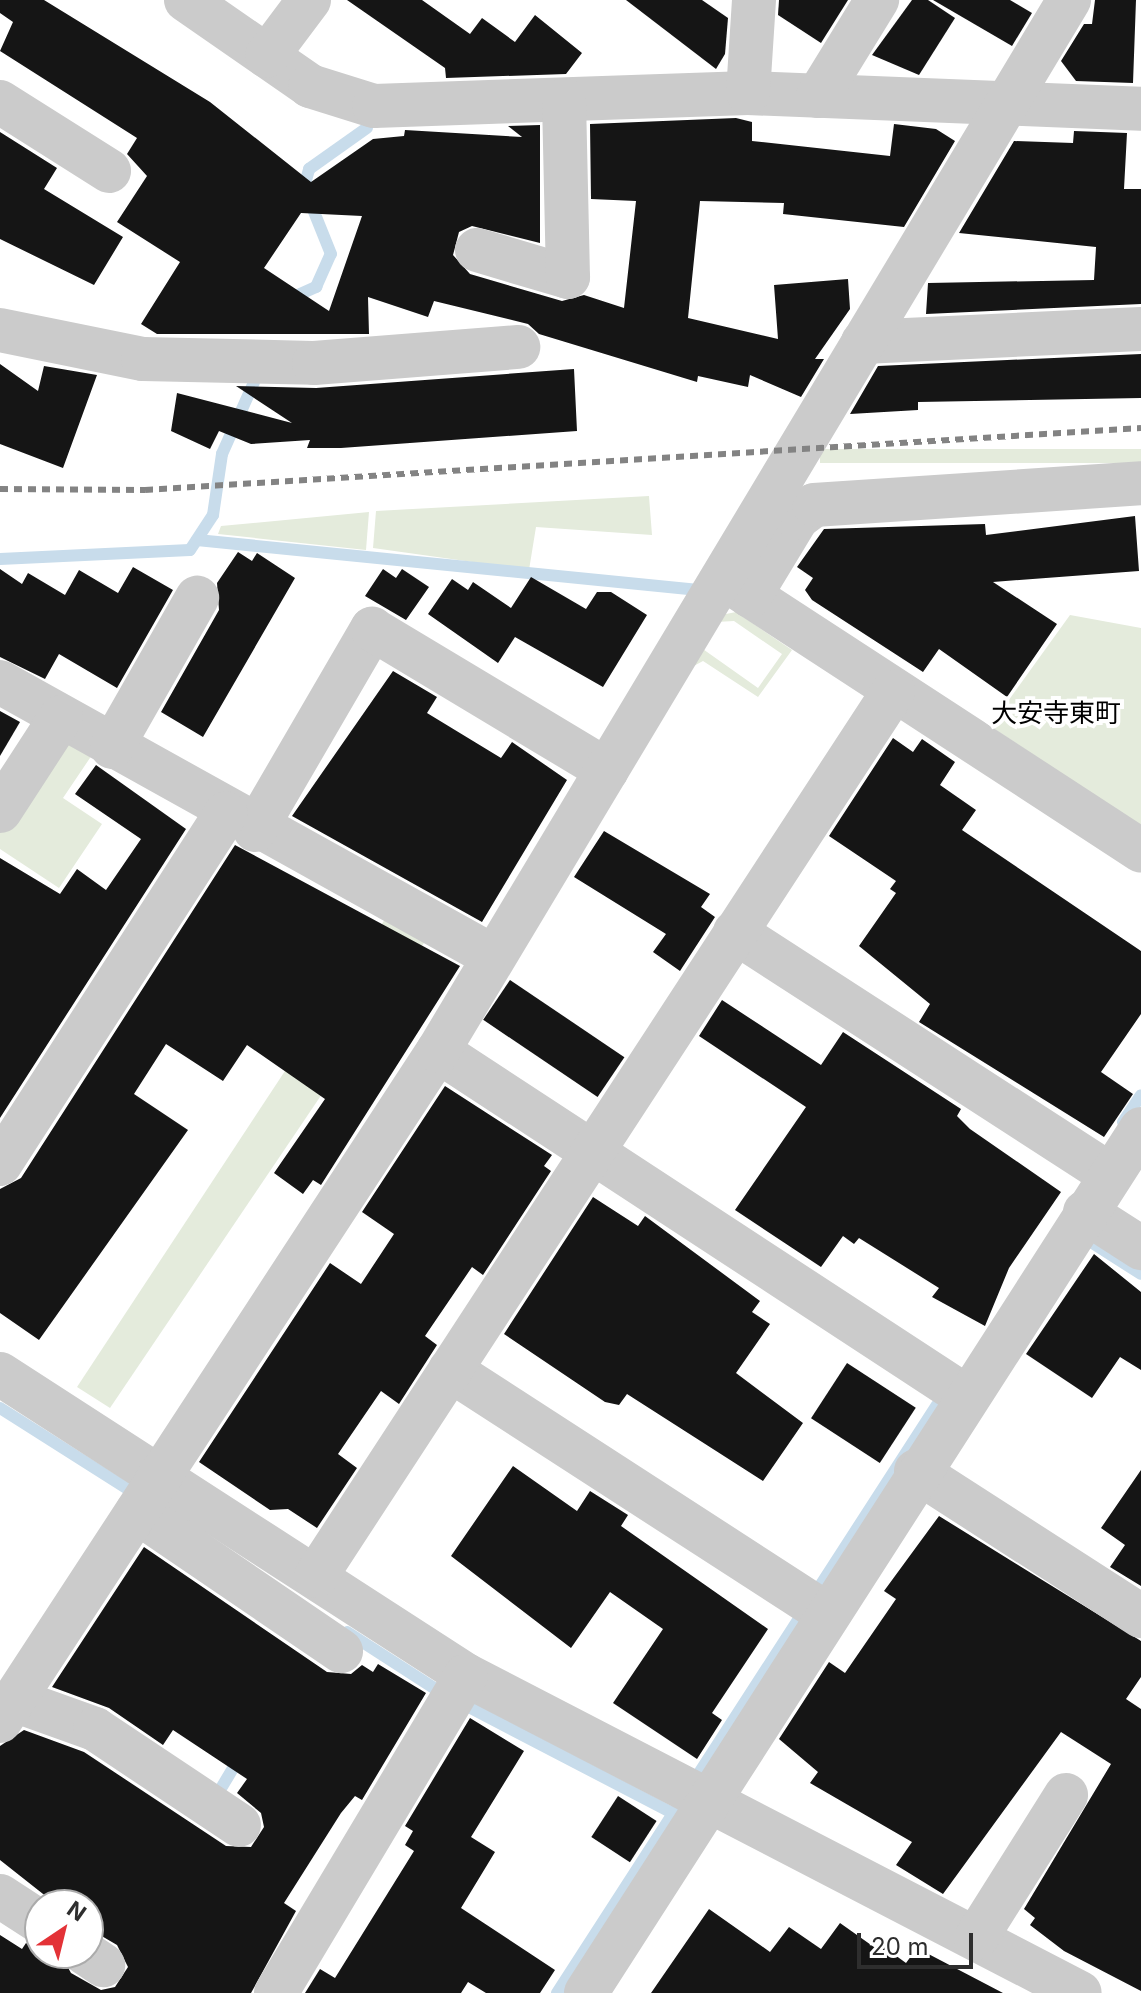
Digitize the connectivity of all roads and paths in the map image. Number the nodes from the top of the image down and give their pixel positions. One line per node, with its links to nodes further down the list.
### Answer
1 (186, 0): 6 (street)
2 (309, 0): 6 (street)
3 (754, 0): 7 (street)
4 (877, 0): 8 (street)
5 (1069, 0): 11 (street)
6 (267, 56): 9 (street)
7 (748, 93): 8 (street); 9 (street)
8 (818, 96): 11 (street)
9 (564, 100): 14 (street)
10 (0, 102): 13 (street)
11 (1008, 105): 12 (street); 17 (street)
12 (1141, 109)
13 (109, 171)
14 (477, 250)
15 (1141, 329): 17 (street)
16 (0, 330): 18 (street)
17 (863, 342): 20 (street)
18 (518, 347)
19 (1141, 483): 20 (street)
20 (736, 587): 23 (street); 26 (street)
21 (197, 598): 25 (street)
22 (0, 682): 24 (street)
23 (893, 692): 29 (street); 30 (street)
24 (61, 717): 25 (street); 27 (street)
25 (112, 747): 28 (street)
26 (600, 766): 28 (street); 31 (street)
27 (0, 811)
28 (241, 821): 31 (street); 35 (street)
29 (1141, 851)
30 (735, 932): 34 (street); 36 (street)
31 (487, 953): 32 (street)
32 (438, 1051): 34 (street); 43 (street)
33 (1141, 1129): 36 (street)
34 (592, 1152): 39 (street); 41 (street)
35 (0, 1164)
36 (1100, 1169): 37 (street)
37 (1077, 1225): 38 (street); 41 (street)
38 (1141, 1248)
39 (450, 1370): 44 (street); 45 (street)
40 (0, 1374): 43 (street)
41 (956, 1390): 42 (street)
42 (916, 1471): 45 (street); 46 (street)
43 (147, 1496): 44 (street); 47 (street); 49 (street)
44 (316, 1576): 48 (street)
45 (815, 1606): 50 (street)
46 (1141, 1616)
47 (341, 1651)
48 (457, 1690): 50 (street); 56 (street)
49 (7, 1710): 52 (street)
50 (697, 1791): 55 (street); 57 (street)
51 (1066, 1795): 55 (street)
52 (239, 1825)
53 (0, 1896): 54 (street)
54 (24, 1912)
55 (976, 1938): 58 (street)
56 (276, 1993)
57 (586, 1993)
58 (1080, 1993)

